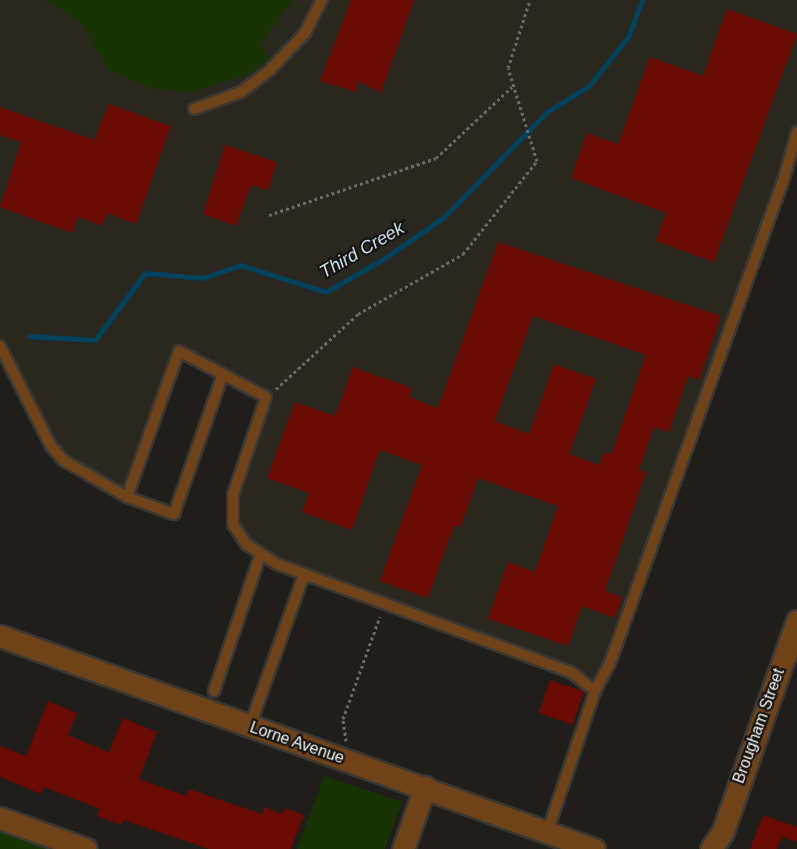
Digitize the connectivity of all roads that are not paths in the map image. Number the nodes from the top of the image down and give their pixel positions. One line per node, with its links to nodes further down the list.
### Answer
1 (322, 0): 2 (lane)
2 (194, 109)
3 (797, 132): 12 (lane)
4 (0, 346): 6 (lane)
5 (223, 374): 6 (lane); 6 (lane); 7 (lane)
6 (127, 497)
7 (260, 556): 8 (lane); 11 (lane)
8 (304, 574): 12 (lane); 12 (lane); 13 (lane)
9 (797, 621): 17 (street, Brougham Street)
10 (0, 636): 13 (street, Lorne Avenue)
11 (214, 691)
12 (595, 691): 16 (lane)
13 (250, 726): 14 (street, Lorne Avenue)
14 (425, 787): 16 (street, Lorne Avenue); 19 (street)
15 (0, 818): 18 (street)
16 (547, 833): 20 (street, Lorne Avenue)
17 (722, 840): 21 (street, Brougham Street)
18 (86, 849)
19 (403, 849)
20 (594, 849)
21 (711, 849)

